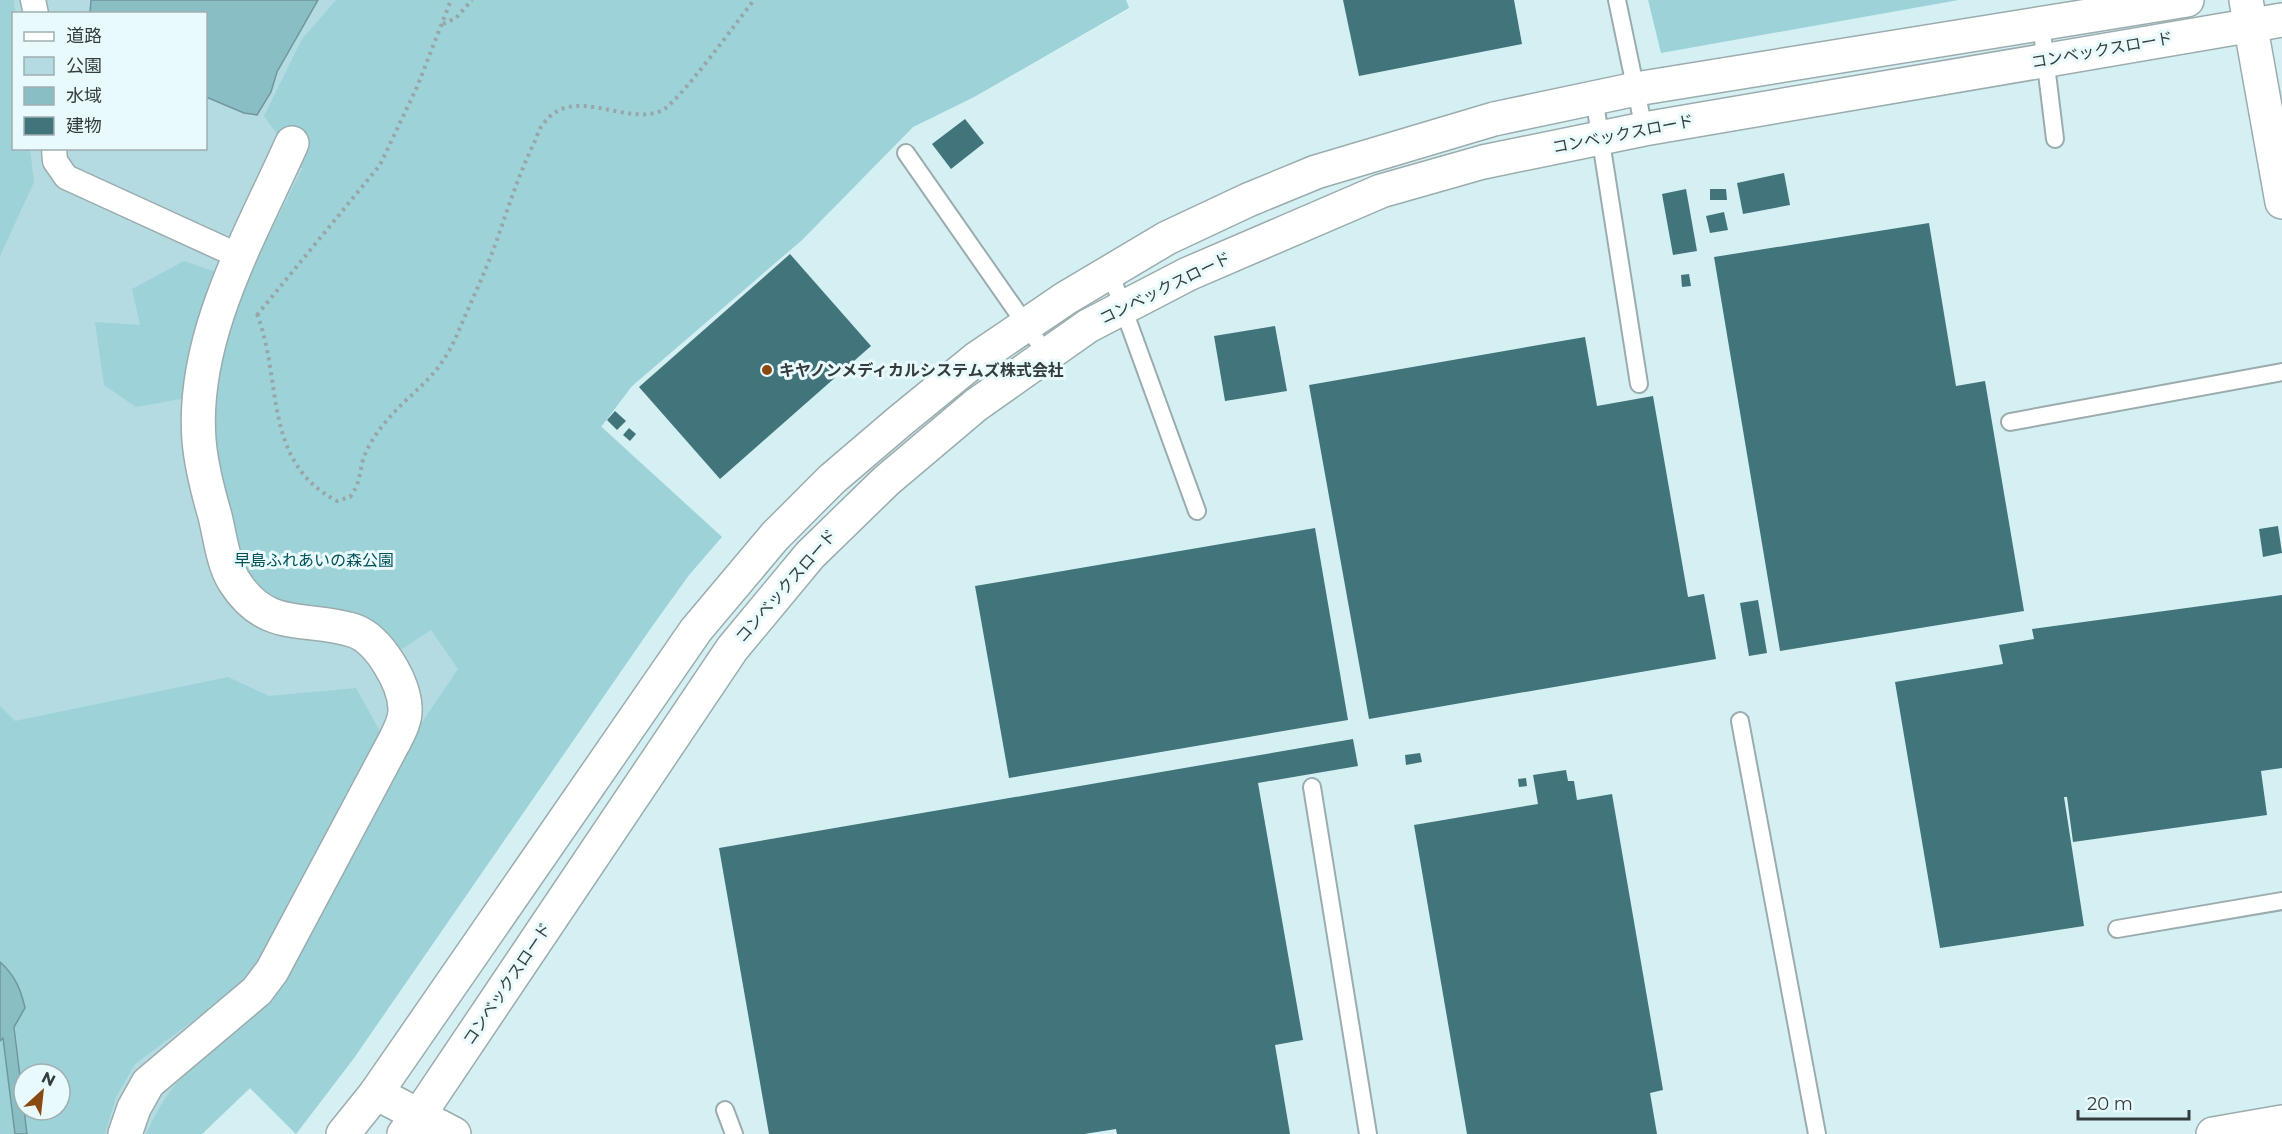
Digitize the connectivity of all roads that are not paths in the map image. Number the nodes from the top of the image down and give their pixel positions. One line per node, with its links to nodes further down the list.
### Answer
1 (1617, 0): 7 (lane)
2 (2187, 0): 5 (street)
3 (2248, 13): 4 (street, コンベックスロード); 6 (street, コンベックスロード); 15 (street)
4 (2282, 20)
5 (2041, 24): 6 (lane); 7 (street)
6 (2046, 60): 9 (street, コンベックスロード); 11 (lane)
7 (1636, 89): 8 (street); 9 (lane)
8 (1594, 97): 10 (lane); 17 (street)
9 (1644, 129): 10 (street, コンベックスロード)
10 (1600, 137): 18 (street, コンベックスロード); 22 (lane)
11 (2055, 139)
12 (292, 143): 16 (street)
13 (54, 150): 16 (street)
14 (906, 153): 19 (lane)
15 (2282, 202)
16 (241, 257): 33 (street)
17 (1110, 272): 18 (lane); 19 (street)
18 (1124, 308): 20 (street, コンベックスロード); 24 (lane)
19 (1026, 325): 20 (lane); 29 (street)
20 (1047, 355): 32 (street, コンベックスロード)
21 (2282, 372): 23 (lane)
22 (1639, 384)
23 (2010, 422)
24 (1197, 510)
25 (1740, 721): 38 (lane)
26 (1312, 787): 37 (lane)
27 (2282, 901): 28 (lane)
28 (2117, 929)
29 (376, 1093): 32 (street); 34 (street)
30 (725, 1110): 36 (lane)
31 (2282, 1122): 39 (street)
32 (412, 1125): 35 (street)
33 (125, 1134)
34 (343, 1134)
35 (454, 1134)
36 (734, 1134)
37 (1368, 1134)
38 (1816, 1134)
39 (2212, 1134)

